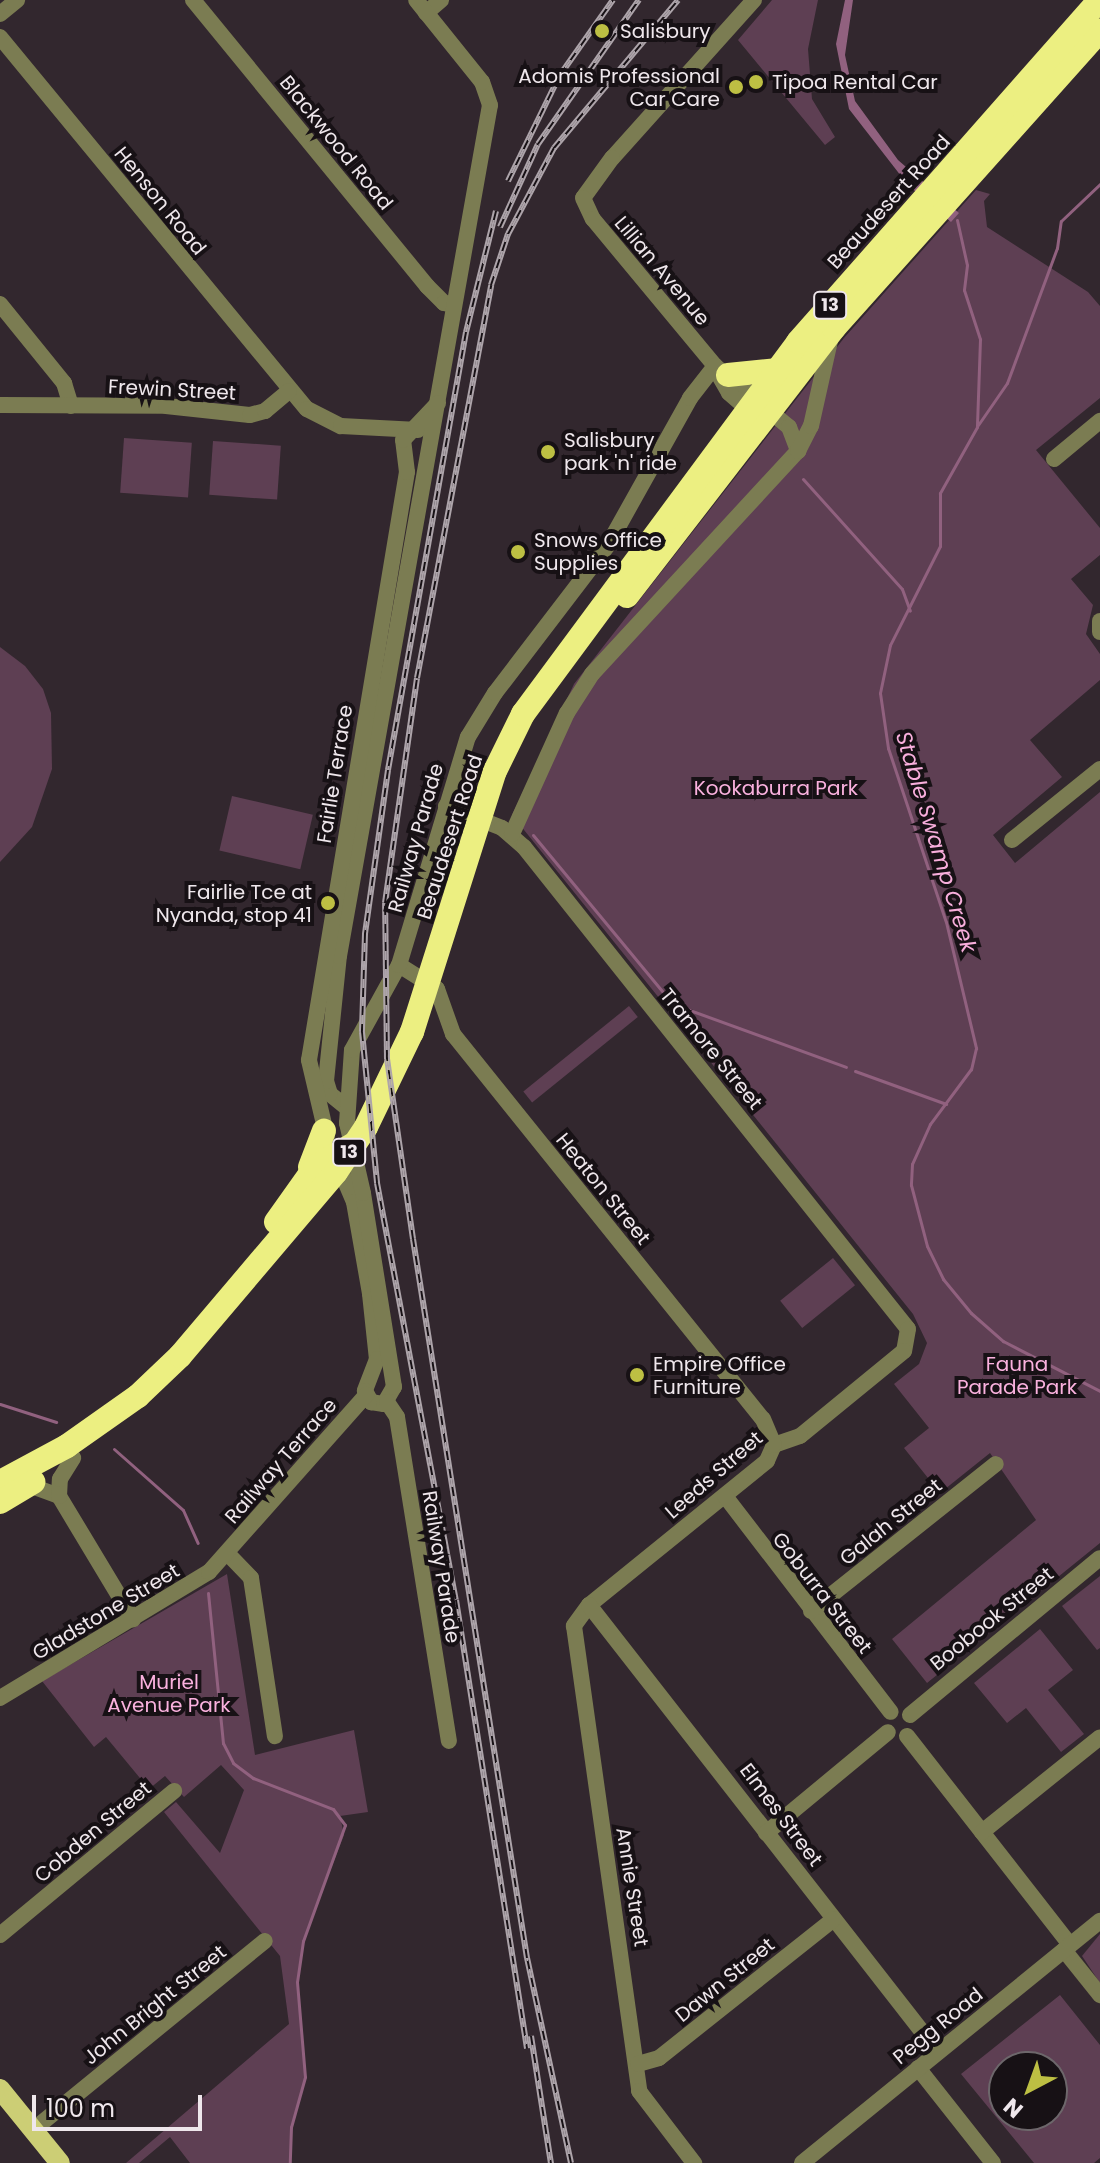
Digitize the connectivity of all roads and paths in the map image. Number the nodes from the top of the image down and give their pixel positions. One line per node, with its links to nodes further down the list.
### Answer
1 (17, 0): 7 (street)
2 (193, 0): 13 (street, Blackwood Road)
3 (441, 0): 6 (street)
4 (754, 0): 15 (street, Lillian Avenue)
5 (1100, 0): 10 (highway, Beaudesert Road / 13)
6 (421, 6): 13 (street, Fairlie Terrace)
7 (0, 14)
8 (1100, 31): 10 (highway, Beaudesert Road / 13)
9 (0, 37): 17 (street, Henson Road)
10 (954, 180): 11 (highway, Beaudesert Road / 13)
11 (918, 219): 14 (highway, Beaudesert Road / 13); 16 (highway, Beaudesert Road / 13)
12 (0, 304): 20 (street)
13 (453, 305): 18 (street, Fairlie Terrace)
14 (834, 328): 21 (highway, Beaudesert Road / 13); 27 (street, Beaudesert Road)
15 (722, 370): 16 (highway); 21 (street, Lillian Avenue); 32 (street, Railway Parade)
16 (776, 370): 21 (highway, Beaudesert Road / 13)
17 (289, 391): 20 (street, Frewin Street); 23 (street)
18 (438, 403): 24 (street); 25 (street, Fairlie Terrace)
19 (0, 405): 20 (street, Frewin Street)
20 (71, 406)
21 (758, 411): 27 (street); 47 (highway, Beaudesert Road / 13)
22 (1100, 421): 28 (street)
23 (370, 427): 24 (street); 26 (street)
24 (412, 429): 25 (street); 26 (street)
25 (431, 442): 37 (street, Fairlie Terrace)
26 (402, 446): 37 (street, Fairlie Terrace)
27 (798, 451): 33 (street, Beaudesert Road)
28 (1054, 459)
29 (1100, 621): 30 (street)
30 (1100, 632)
31 (1100, 769): 34 (street)
32 (446, 806): 33 (street, Tramore Street); 35 (street, Railway Parade)
33 (512, 834): 41 (street, Tramore Street)
34 (1012, 840)
35 (399, 965): 36 (street, Railway Parade); 46 (street, Heaton Street)
36 (352, 1050): 37 (street); 38 (street, Railway Parade)
37 (319, 1076): 38 (street, Fairlie Terrace); 39 (street, Fairlie Terrace)
38 (346, 1107): 39 (street, Railway Parade)
39 (337, 1148): 40 (highway); 40 (highway); 42 (street, Railway Parade); 43 (street, Railway Parade)
40 (247, 1254): 49 (highway)
41 (904, 1351): 46 (street, Leeds Street)
42 (372, 1377): 43 (street); 44 (street)
43 (390, 1379): 45 (street)
44 (366, 1395): 45 (street); 55 (street, Railway Terrace)
45 (387, 1402): 67 (street, Railway Parade)
46 (774, 1445): 53 (street, Leeds Street)
47 (74, 1452): 50 (highway, Beaudesert Road / 13); 51 (highway, Beaudesert Road / 13); 52 (street)
48 (996, 1464): 58 (street, Galah Street)
49 (0, 1470)
50 (0, 1482)
51 (29, 1485): 52 (street); 54 (highway, Beaudesert Road / 13)
52 (59, 1496): 59 (street)
53 (725, 1496): 57 (street, Leeds Street); 58 (street, Goburra Street)
54 (0, 1502)
55 (228, 1554): 59 (street, Gladstone Street); 64 (street, Railway Terrace)
56 (1100, 1558): 62 (street, Boobook Street)
57 (589, 1605): 70 (street, Elmes Street); 78 (street, Annie Street)
58 (811, 1611): 61 (street, Goburra Street)
59 (133, 1619): 60 (street, Gladstone Street)
60 (0, 1698)
61 (891, 1712): 62 (street); 63 (street)
62 (910, 1715): 65 (street)
63 (888, 1732): 65 (street); 70 (street)
64 (275, 1736)
65 (907, 1736): 69 (street)
66 (1100, 1737): 69 (street)
67 (449, 1741)
68 (174, 1791): 73 (street, Cobden Street)
69 (982, 1832): 75 (street)
70 (766, 1833): 71 (street, Elmes Street)
71 (834, 1919): 77 (street, Elmes Street); 78 (street, Dawn Street)
72 (1100, 1921): 75 (street, Pegg Road)
73 (0, 1935)
74 (265, 1941): 81 (street, John Bright Street)
75 (1067, 1948): 76 (street); 77 (street, Pegg Road)
76 (1100, 1995)
77 (938, 2052): 79 (street, Pegg Road)
78 (638, 2064): 83 (street, Annie Street)
79 (918, 2068): 84 (street, Pegg Road); 85 (street)
80 (0, 2089): 81 (main road)
81 (33, 2130): 82 (main road)
82 (60, 2163)
83 (694, 2163)
84 (802, 2163)
85 (993, 2163)

